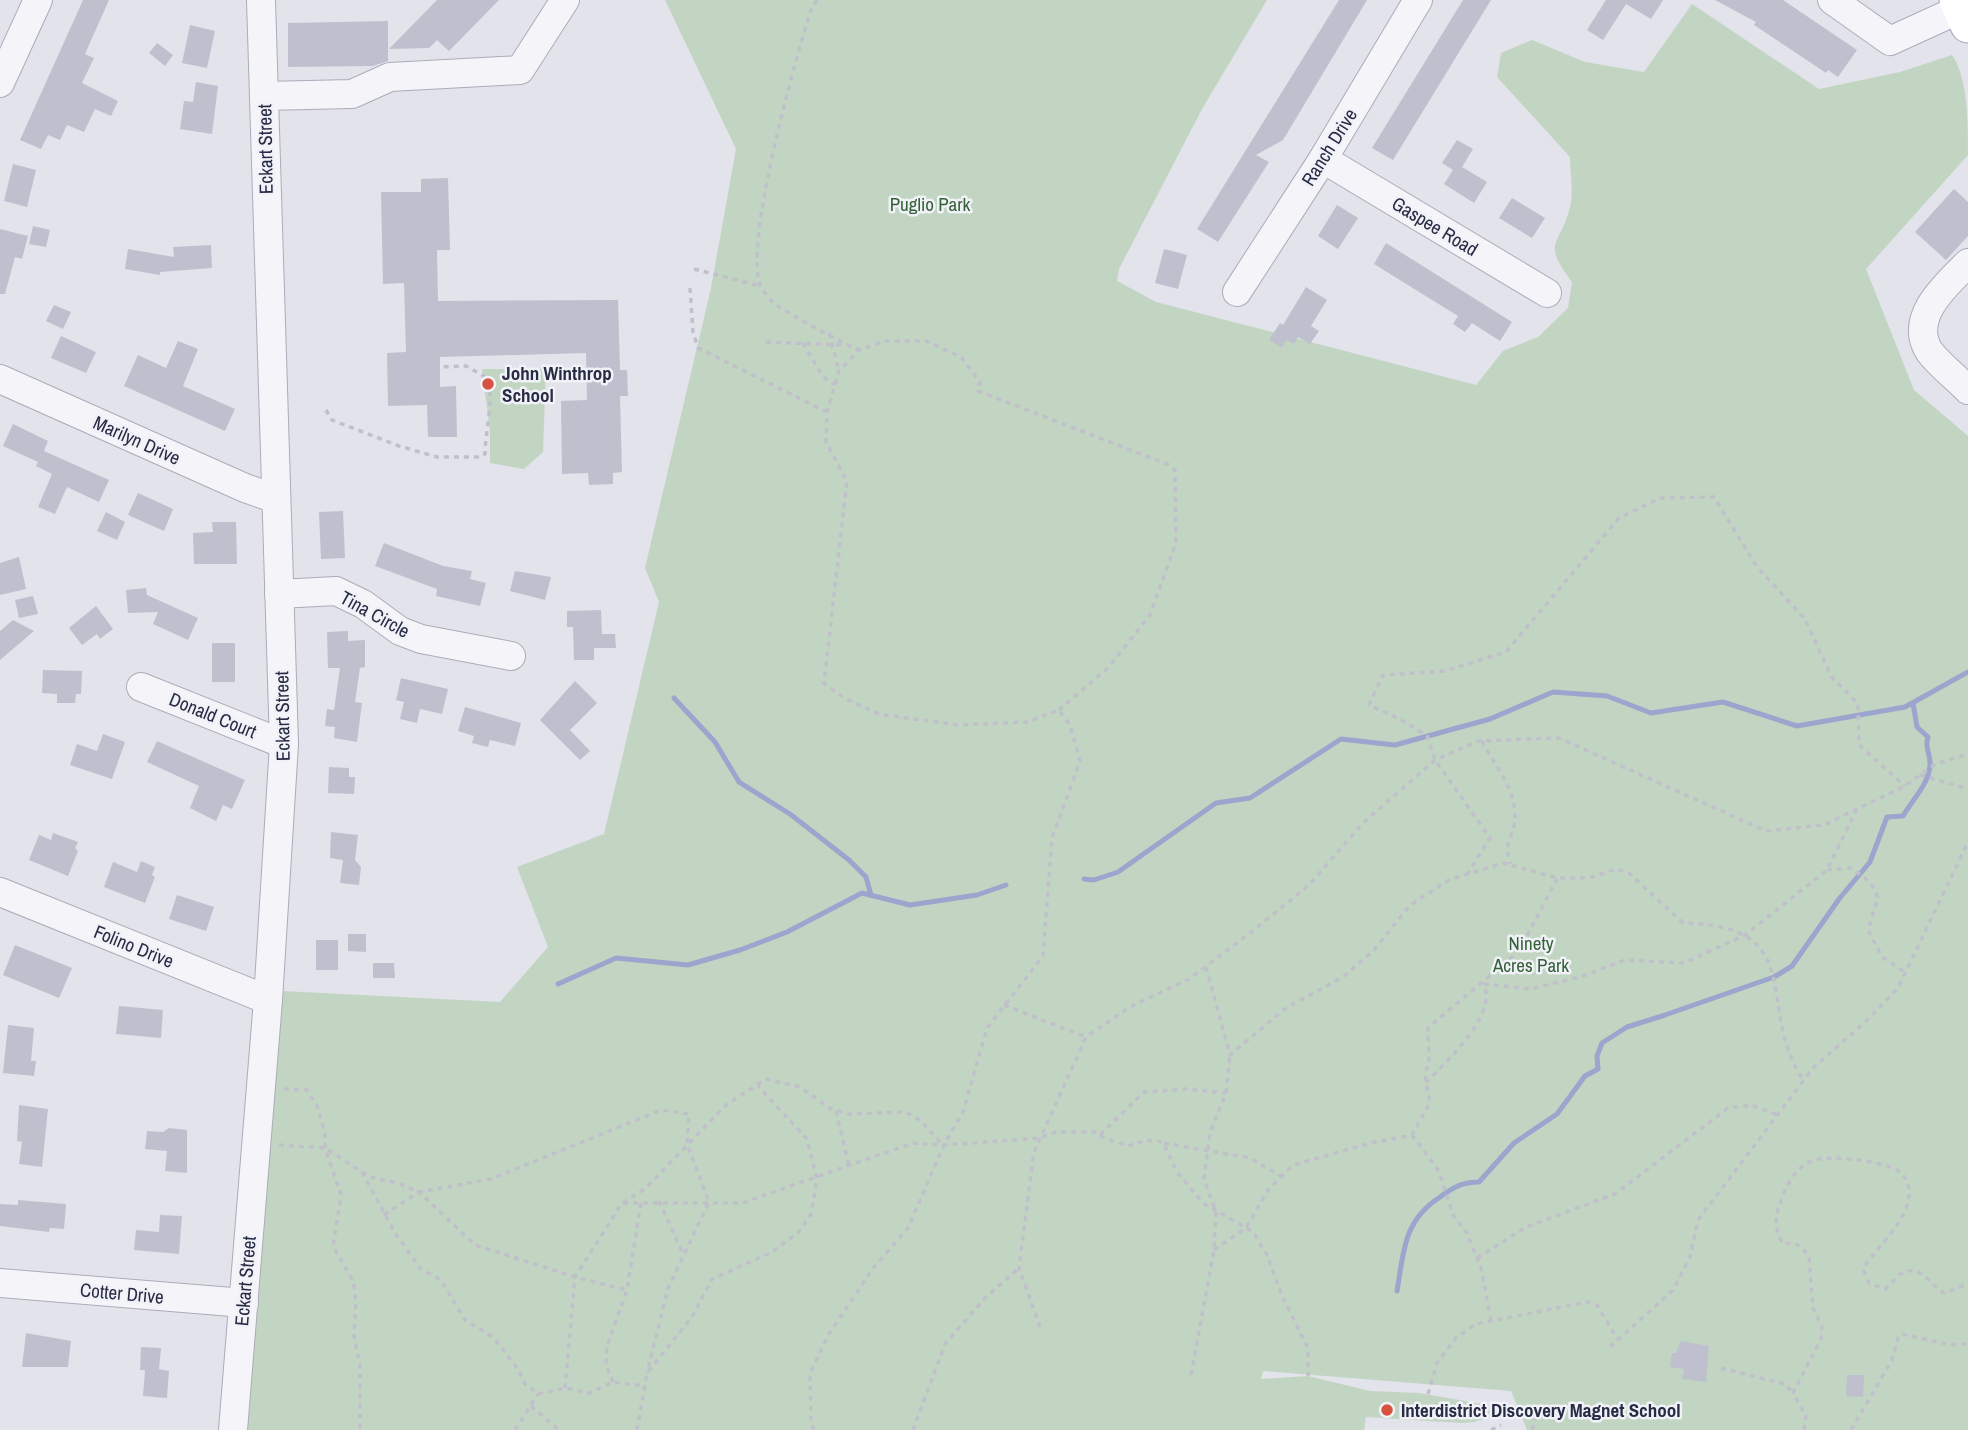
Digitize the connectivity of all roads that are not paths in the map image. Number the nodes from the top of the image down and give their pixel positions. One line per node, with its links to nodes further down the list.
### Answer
1 (38, 0): 7 (street)
2 (261, 0): 8 (street, Eckart Street)
3 (565, 0): 8 (street)
4 (1418, 0): 9 (street, Ranch Drive)
5 (1832, 0): 6 (street)
6 (1962, 11)
7 (0, 83)
8 (264, 96): 15 (street, Eckart Street)
9 (1323, 159): 11 (street, Ranch Drive); 12 (street, Gaspee Road)
10 (1968, 263): 14 (street)
11 (1237, 292)
12 (1547, 293)
13 (0, 379): 15 (street, Marilyn Drive)
14 (1968, 390)
15 (276, 499): 16 (street, Eckart Street)
16 (279, 594): 17 (street, Tina Circle); 19 (street, Eckart Street)
17 (511, 656)
18 (141, 687): 19 (street, Donald Court)
19 (284, 744): 21 (street, Eckart Street)
20 (0, 891): 21 (street, Folino Drive)
21 (268, 1000): 23 (street, Eckart Street)
22 (0, 1283): 23 (street, Cotter Drive)
23 (244, 1303): 24 (street, Eckart Street)
24 (233, 1430)

